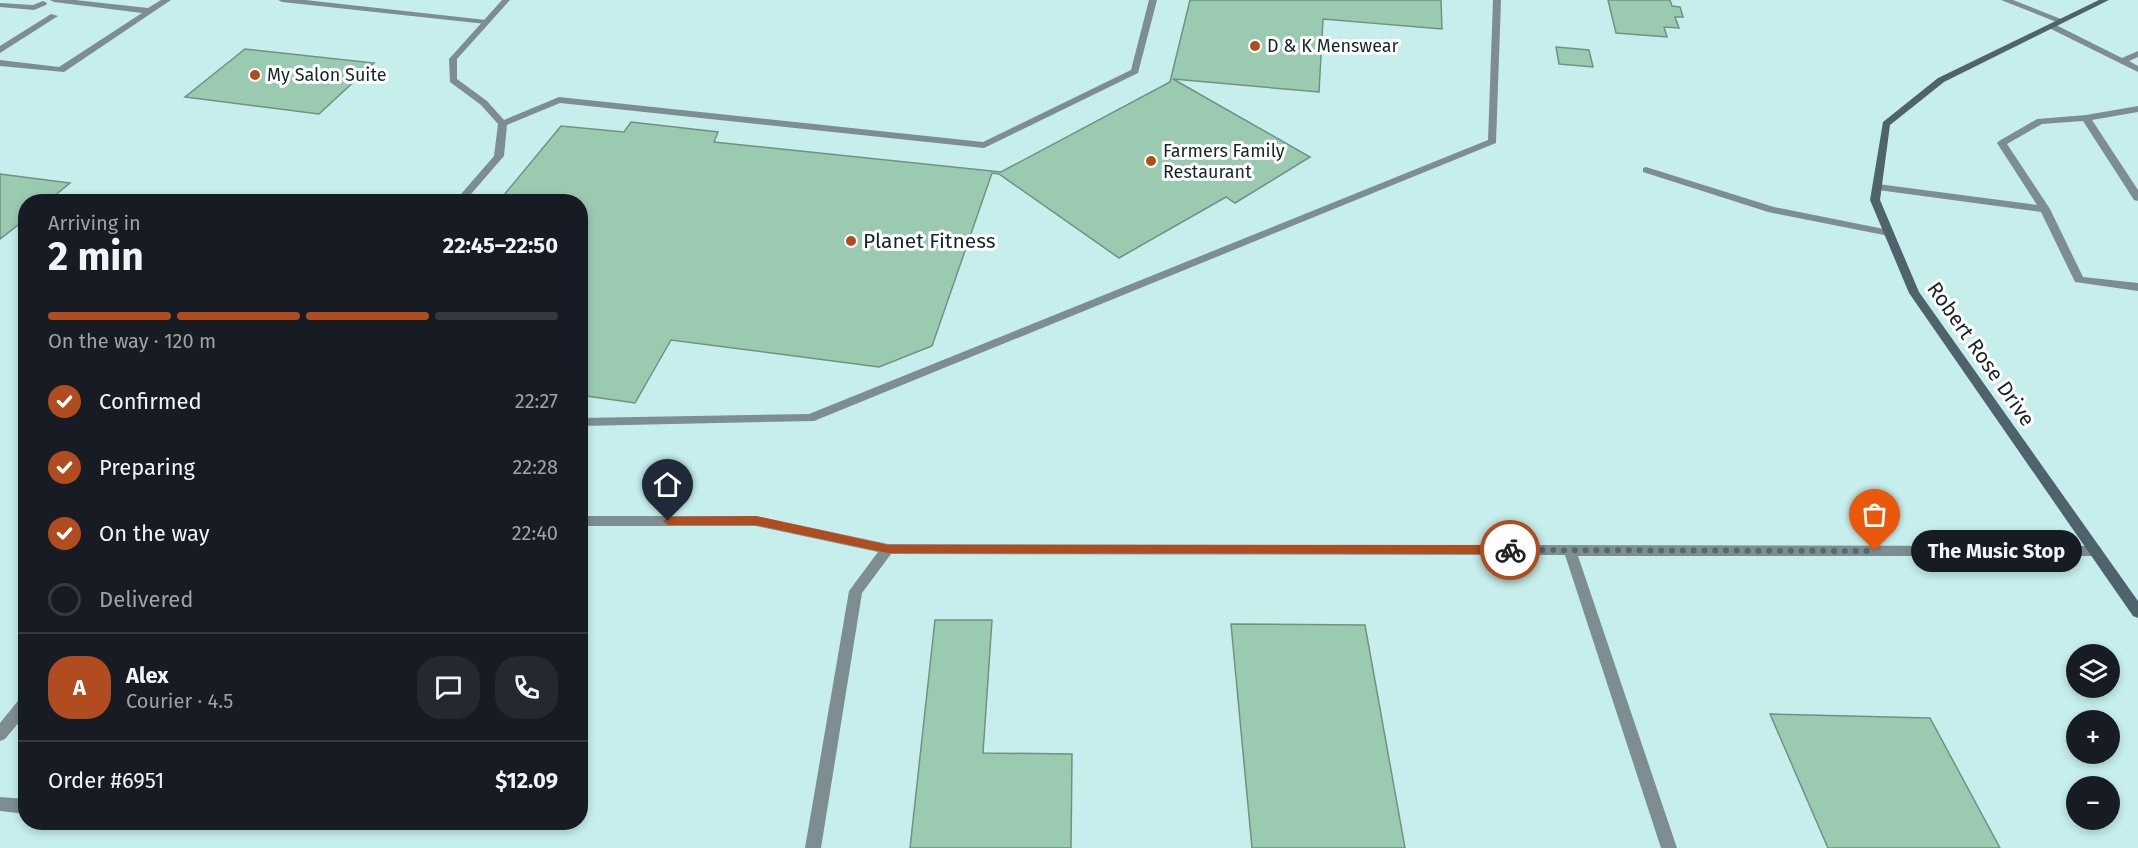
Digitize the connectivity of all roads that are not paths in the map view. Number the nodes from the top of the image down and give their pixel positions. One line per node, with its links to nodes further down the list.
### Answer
1 (12, 0): 10 (street)
2 (54, 0): 13 (street)
3 (167, 0): 13 (street)
4 (282, 0): 11 (street)
5 (506, 0): 15 (street)
6 (1153, 0): 24 (street)
7 (1497, 0): 32 (street)
8 (2005, 0): 16 (street)
9 (2105, 0): 16 (street, Robert Rose Drive)
10 (45, 1): 12 (street)
11 (313, 2): 15 (street)
12 (0, 5)
13 (150, 11): 20 (street)
14 (54, 16): 17 (street)
15 (486, 22): 24 (street)
16 (2057, 23): 19 (street); 26 (street, Robert Rose Drive)
17 (0, 50)
18 (2138, 54): 19 (street)
19 (2122, 61): 21 (street)
20 (0, 63)
21 (2138, 69)
22 (2138, 110): 23 (street)
23 (2086, 118): 28 (street); 29 (street)
24 (503, 124): 27 (street)
25 (1646, 170): 30 (street)
26 (1878, 187): 29 (street); 30 (street, Robert Rose Drive)
27 (466, 194)
28 (2138, 198)
29 (2045, 209): 31 (street)
30 (1889, 234): 36 (street, Robert Rose Drive)
31 (2138, 287)
32 (588, 422)
33 (588, 521): 34 (street)
34 (888, 549): 35 (street); 42 (street)
35 (1570, 550): 36 (street); 43 (street)
36 (2095, 551): 37 (street, Robert Rose Drive)
37 (2138, 612)
38 (18, 712): 39 (street)
39 (0, 735)
40 (0, 804): 41 (street)
41 (18, 806)
42 (813, 848)
43 (1668, 848)

